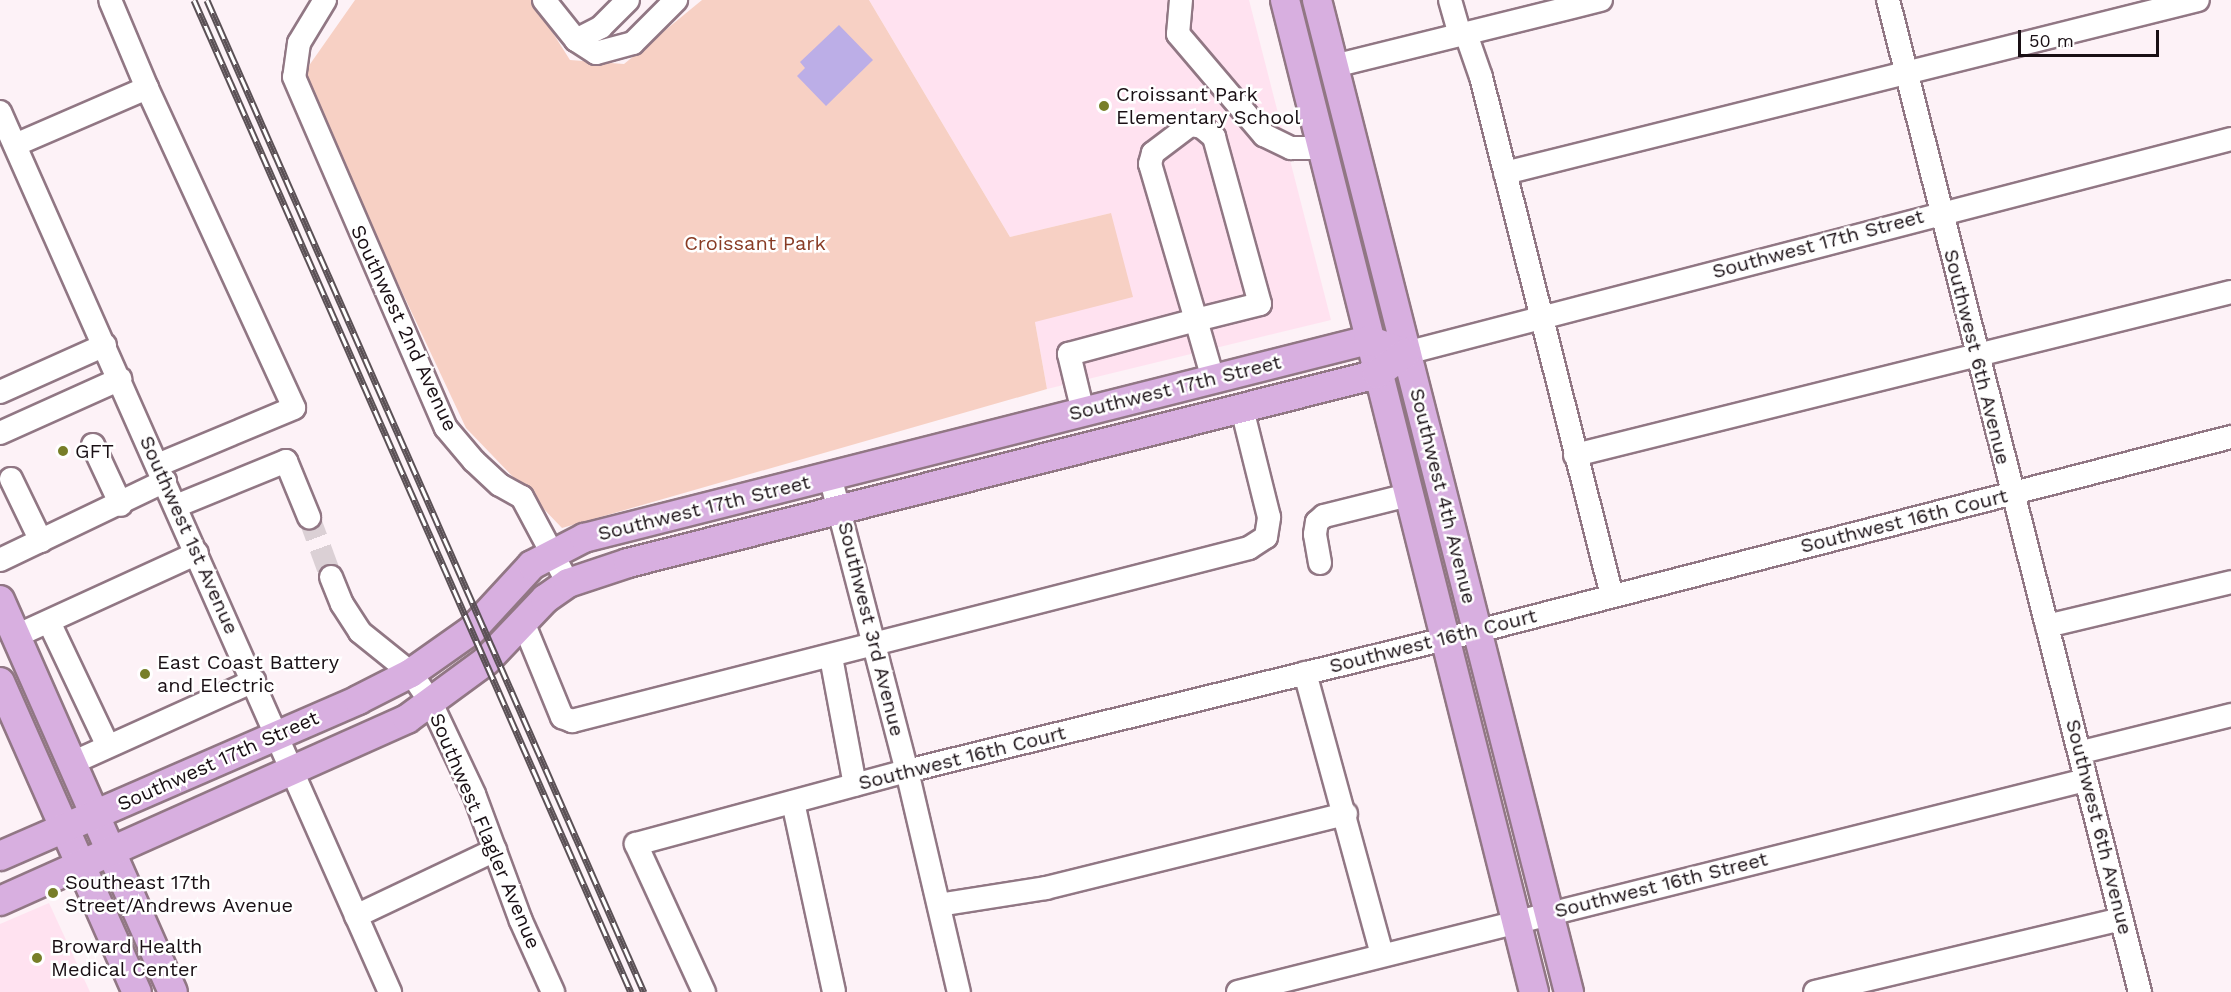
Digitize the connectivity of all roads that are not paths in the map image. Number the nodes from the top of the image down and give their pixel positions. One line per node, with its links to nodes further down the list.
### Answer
1 (110, 0): 17 (street)
2 (325, 0): 52 (street, Southwest 2nd Avenue)
3 (544, 0): 14 (street)
4 (628, 0): 14 (street)
5 (676, 0): 14 (street)
6 (1181, 0): 21 (street)
7 (1285, 0): 21 (main road, Southwest 4th Avenue)
8 (1317, 0): 15 (main road, Southwest 4th Avenue)
9 (1450, 0): 13 (street)
10 (1601, 0): 13 (street)
11 (1888, 0): 16 (street, Southwest 6th Avenue)
12 (2198, 0): 16 (street)
13 (1463, 34): 15 (street); 22 (street)
14 (576, 40)
15 (1334, 66): 29 (main road, Southwest 4th Avenue)
16 (1906, 72): 22 (street); 23 (street, Southwest 6th Avenue)
17 (147, 88): 20 (street); 41 (street)
18 (0, 112): 20 (street, Southwest 1st Avenue)
19 (2231, 139): 23 (street, Southwest 17th Street)
20 (15, 145): 28 (street, Southwest 1st Avenue)
21 (1321, 148): 27 (main road, Southwest 4th Avenue)
22 (1505, 172): 25 (street)
23 (1941, 212): 25 (street, Southwest 17th Street); 30 (street, Southwest 6th Avenue)
24 (2231, 292): 30 (street)
25 (1541, 317): 29 (street, Southwest 17th Street); 40 (street)
26 (1196, 320): 26 (street); 33 (street); 36 (street)
27 (1368, 340): 29 (main road); 31 (main road, Southwest 4th Avenue); 33 (main road, Southwest 17th Street)
28 (105, 345): 32 (street, Southwest 1st Avenue); 34 (street)
29 (1406, 353): 31 (main road, Southwest 17th Street); 63 (main road, Southwest 4th Avenue)
30 (1977, 356): 40 (street); 44 (street, Southwest 6th Avenue)
31 (1377, 374): 35 (main road, Southwest 17th Street); 45 (main road, Southwest 4th Avenue)
32 (120, 379): 37 (street); 41 (street, Southwest 1st Avenue)
33 (1213, 379): 36 (main road, Southwest 17th Street)
34 (0, 392)
35 (1242, 409): 48 (main road, Southwest 17th Street); 66 (street)
36 (1083, 412): 42 (main road, Southwest 17th Street)
37 (0, 433)
38 (2231, 436): 44 (street, Southwest 16th Court)
39 (93, 445): 46 (street)
40 (1575, 455): 58 (street)
41 (162, 473): 46 (street); 47 (street, Southwest 1st Avenue)
42 (830, 476): 48 (street, Southwest 3rd Avenue); 52 (main road, Southwest 17th Street)
43 (11, 479): 50 (street)
44 (2010, 493): 58 (street, Southwest 16th Court); 62 (street, Southwest 6th Avenue)
45 (1408, 495): 54 (street); 65 (main road, Southwest 4th Avenue)
46 (121, 504): 50 (street)
47 (176, 506): 49 (street); 51 (street, Southwest 1st Avenue)
48 (840, 511): 57 (main road, Southwest 17th Street); 66 (street, Southwest 3rd Avenue)
49 (309, 517)
50 (41, 541): 53 (street)
51 (197, 553): 60 (street); 70 (street, Southwest 1st Avenue)
52 (552, 553): 57 (street, Southwest 2nd Avenue); 68 (main road, Southwest 17th Street)
53 (0, 560)
54 (1320, 563)
55 (332, 577): 68 (street, Southwest Flagler Avenue)
56 (2231, 582): 62 (street)
57 (568, 583): 61 (main road, Southwest 17th Street)
58 (1612, 596): 63 (street, Southwest 16th Court)
59 (0, 600): 64 (main road)
60 (49, 622): 64 (street); 75 (street)
61 (523, 622): 67 (street); 72 (main road, Southwest 17th Street)
62 (2047, 626): 76 (street, Southwest 6th Avenue)
63 (1478, 631): 65 (street, Southwest 16th Court); 92 (main road, Southwest 4th Avenue)
64 (16, 636): 77 (main road)
65 (1445, 639): 69 (street, Southwest 16th Court); 95 (main road, Southwest 4th Avenue)
66 (874, 646): 67 (street); 78 (street, Southwest 3rd Avenue)
67 (831, 657): 81 (street)
68 (411, 673): 72 (street, Southwest Flagler Avenue); 74 (main road, Southwest 17th Street)
69 (1305, 673): 78 (street, Southwest 16th Court); 83 (street)
70 (254, 681): 74 (street, Southwest 1st Avenue); 75 (street)
71 (0, 682): 85 (main road)
72 (430, 703): 79 (main road, Southwest 17th Street); 86 (street, Southwest Flagler Avenue)
73 (2231, 715): 76 (street)
74 (277, 735): 79 (street, Southwest 1st Avenue); 84 (main road, Southwest 17th Street)
75 (108, 746): 77 (street)
76 (2082, 752): 80 (street, Southwest 6th Avenue)
77 (72, 763): 84 (main road)
78 (907, 771): 81 (street, Southwest 16th Court); 91 (street, Southwest 3rd Avenue)
79 (293, 772): 87 (main road, Southwest 17th Street); 93 (street, Southwest 1st Avenue)
80 (2085, 780): 92 (street, Southwest 16th Street); 94 (street, Southwest 6th Avenue)
81 (855, 785): 82 (street, Southwest 16th Court)
82 (793, 802): 101 (street, Southwest 16th Court); 102 (street)
83 (1346, 814): 91 (street); 96 (street)
84 (95, 816): 85 (main road, Southwest 17th Street); 87 (main road)
85 (65, 828): 88 (main road, Southwest 17th Street); 89 (main road)
86 (495, 850): 93 (street); 100 (street, Southwest Flagler Avenue)
87 (112, 853): 89 (main road, Southwest 17th Street); 98 (main road)
88 (0, 856)
89 (81, 866): 90 (main road, Southwest 17th Street); 97 (main road)
90 (0, 901)
91 (939, 905): 103 (street, Southwest 3rd Avenue)
92 (1549, 913): 95 (street, Southwest 16th Street); 106 (main road, Southwest 4th Avenue)
93 (356, 916): 99 (street, Southwest 1st Avenue)
94 (2121, 919): 107 (street); 108 (street, Southwest 6th Avenue)
95 (1516, 921): 96 (street, Southwest 16th Street); 105 (main road, Southwest 4th Avenue)
96 (1382, 955): 104 (street, Southwest 16th Street)
97 (136, 992)
98 (173, 992)
99 (390, 992)
100 (553, 992)
101 (704, 992)
102 (834, 992)
103 (959, 992)
104 (1238, 992)
105 (1534, 992)
106 (1569, 992)
107 (1815, 992)
108 (2140, 992)

